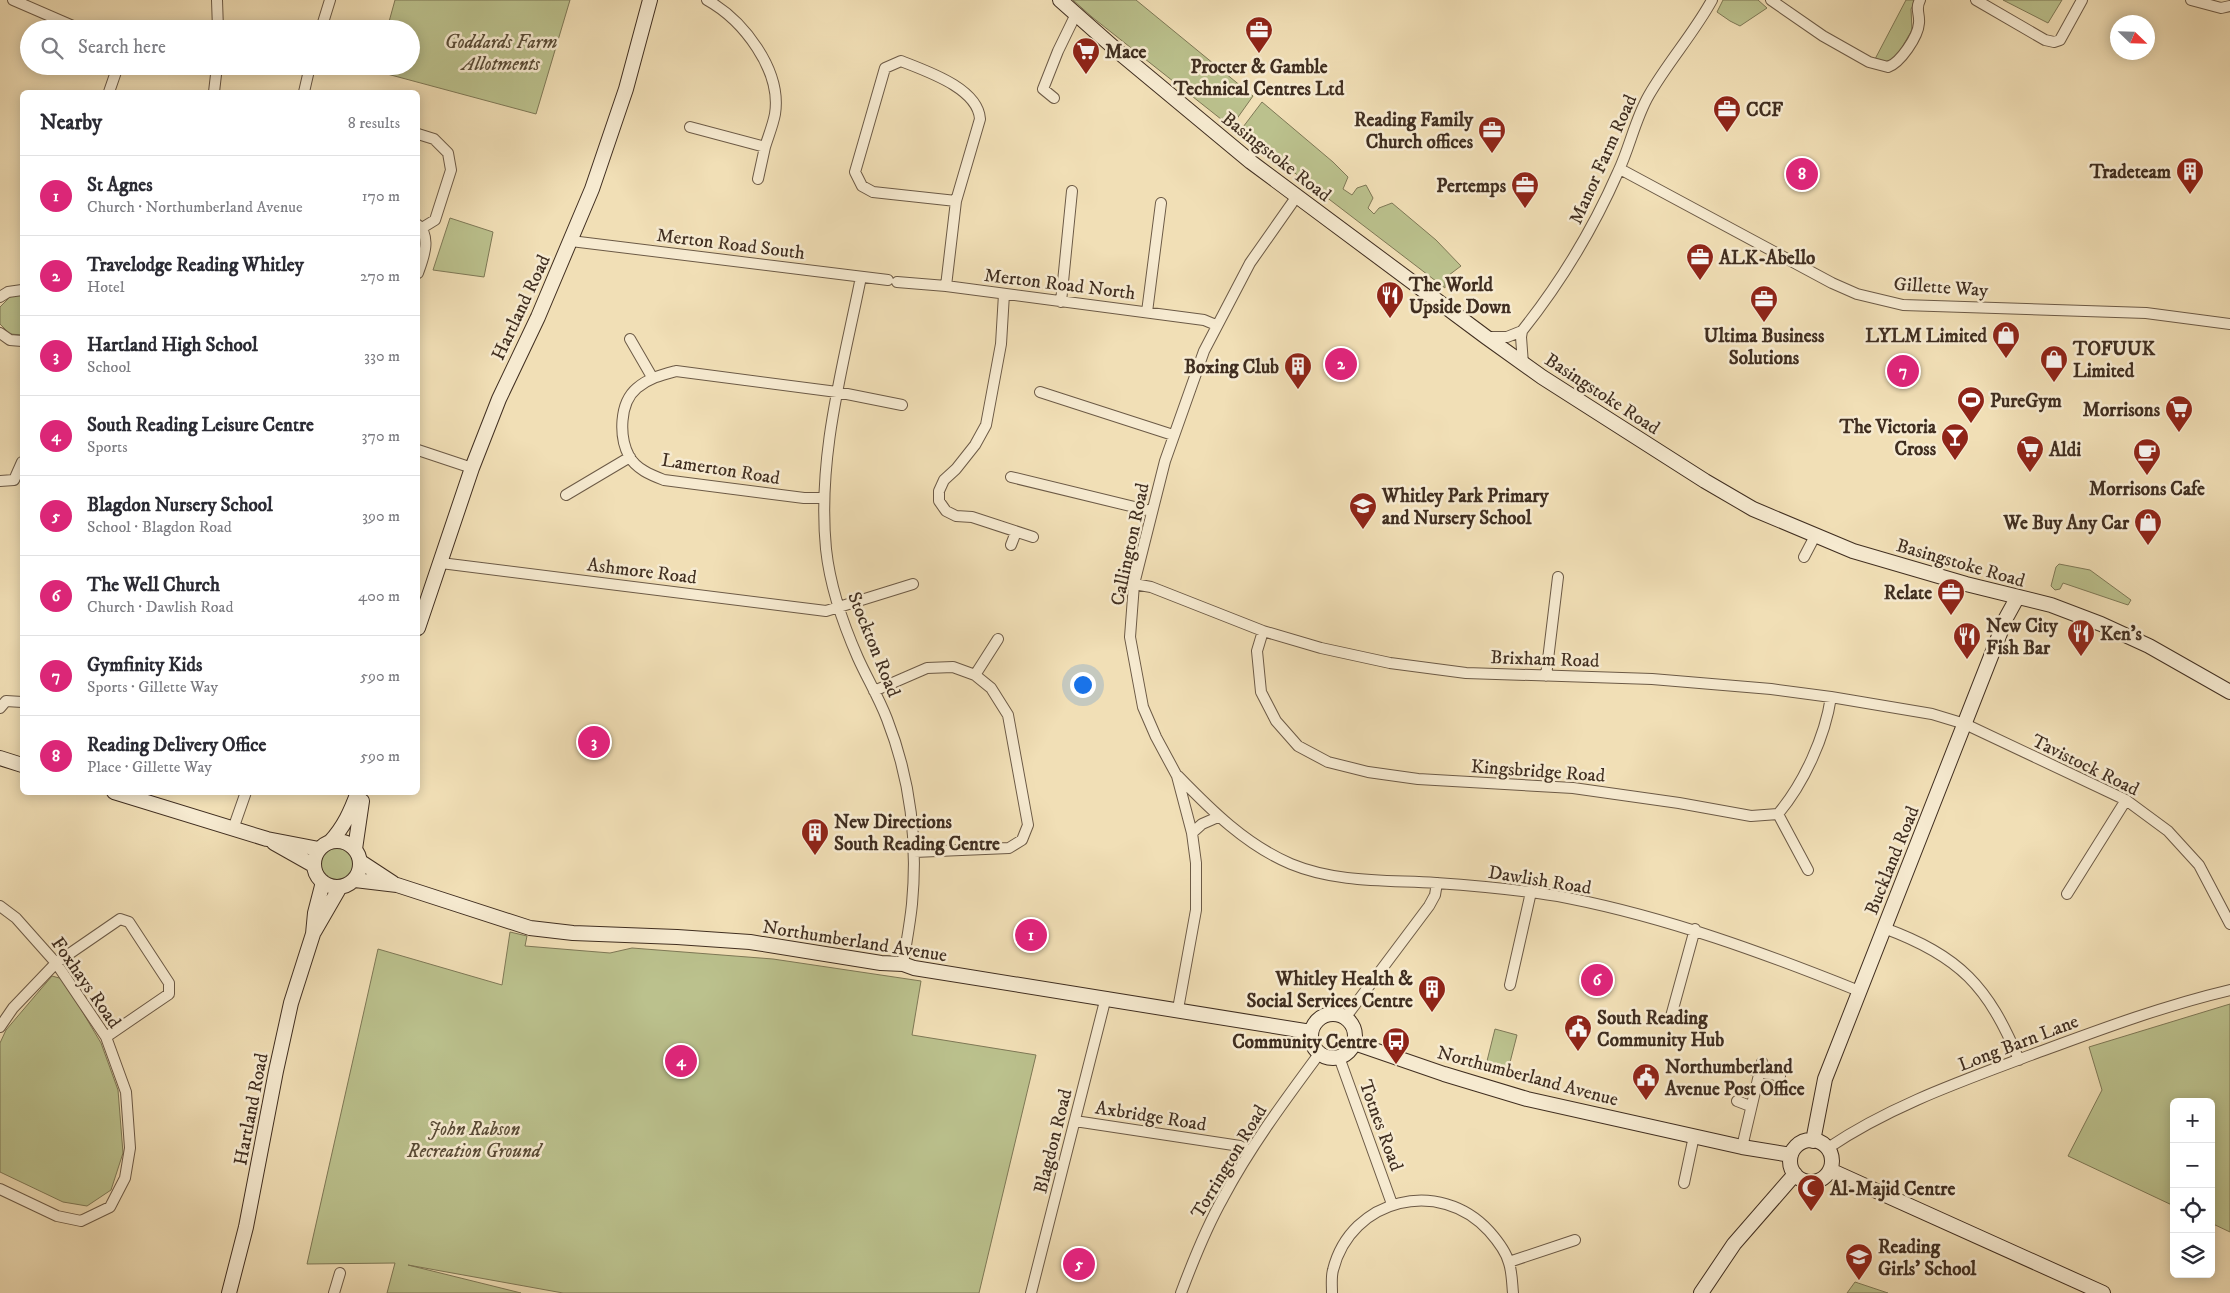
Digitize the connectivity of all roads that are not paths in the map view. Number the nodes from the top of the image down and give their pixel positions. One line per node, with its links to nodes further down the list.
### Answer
1 (13, 0): 15 (street)
2 (217, 0): 16 (street)
3 (330, 0): 17 (street)
4 (650, 0): 35 (street, Hartland Road)
5 (707, 0): 27 (street)
6 (1060, 0): 14 (street, Basingstoke Road)
7 (1712, 0): 28 (street, Manor Farm Road)
8 (1771, 0): 9 (street)
9 (1920, 0)
10 (1976, 0): 11 (street)
11 (2082, 0)
12 (2191, 0): 13 (street)
13 (2230, 6)
14 (1076, 14): 24 (street); 31 (street, Basingstoke Road)
15 (59, 20)
16 (218, 20)
17 (324, 20)
18 (115, 75): 21 (street)
19 (216, 75): 22 (street)
20 (308, 75): 23 (street)
21 (110, 90)
22 (214, 90)
23 (304, 90)
24 (1054, 98)
25 (690, 127): 27 (street)
26 (420, 135): 34 (street)
27 (765, 148): 29 (street)
28 (1620, 169): 45 (street, Gillette Way); 47 (street, Manor Farm Road)
29 (758, 179)
30 (1072, 191): 43 (street)
31 (1297, 196): 46 (street, Callington Road); 49 (street, Basingstoke Road)
32 (956, 201): 32 (street); 39 (street)
33 (1161, 202): 44 (street)
34 (420, 226): 36 (street)
35 (571, 241): 37 (street, Merton Road South); 61 (street, Hartland Road)
36 (420, 267)
37 (861, 277): 38 (street, Merton Road South); 54 (street, Stockton Road)
38 (892, 281): 39 (street, Merton Road North)
39 (946, 286): 41 (street, Merton Road North)
40 (20, 290): 42 (street)
41 (1004, 294): 43 (street, Merton Road North); 67 (street)
42 (0, 297)
43 (1061, 302): 44 (street, Merton Road North)
44 (1148, 312): 46 (street, Merton Road North)
45 (2230, 324)
46 (1216, 325): 57 (street, Callington Road)
47 (1522, 331): 49 (street); 52 (street)
48 (1, 337): 51 (street)
49 (1486, 337): 52 (street, Basingstoke Road)
50 (630, 339): 53 (street)
51 (20, 341)
52 (1523, 364): 68 (street, Basingstoke Road)
53 (652, 377): 54 (street); 59 (street)
54 (838, 392): 56 (street); 65 (street, Stockton Road)
55 (1040, 392): 57 (street)
56 (902, 406)
57 (1173, 435): 66 (street, Callington Road)
58 (420, 451): 61 (street)
59 (630, 457): 64 (street); 65 (street, Lamerton Road)
60 (20, 466): 63 (street)
61 (472, 468): 72 (street, Hartland Road)
62 (1011, 478): 66 (street)
63 (0, 481)
64 (566, 495)
65 (824, 498): 77 (street, Stockton Road)
66 (1151, 511): 75 (street, Callington Road)
67 (1016, 532): 69 (street); 70 (street)
68 (1815, 536): 71 (street); 76 (street, Basingstoke Road)
69 (1033, 537)
70 (1011, 544)
71 (1804, 557)
72 (441, 563): 77 (street, Ashmore Road); 78 (street, Hartland Road)
73 (1558, 577): 82 (street)
74 (914, 584): 77 (street, Ashmore Road)
75 (1134, 584): 79 (street, Brixham Road); 94 (street, Callington Road)
76 (2017, 598): 83 (street, Basingstoke Road); 91 (street, Buckland Road)
77 (838, 606): 85 (street, Stockton Road)
78 (420, 622)
79 (1263, 631): 82 (street, Brixham Road); 100 (street, Kingsbridge Road)
80 (998, 639): 81 (street)
81 (975, 675): 85 (street); 106 (street)
82 (1546, 676): 87 (street, Brixham Road)
83 (2204, 677): 84 (street); 86 (street, Basingstoke Road); 88 (street, Basingstoke Road)
84 (2230, 683)
85 (874, 691): 106 (street, Stockton Road)
86 (2230, 692)
87 (1831, 697): 91 (street, Brixham Road); 100 (street)
88 (2230, 700)
89 (20, 702): 90 (street)
90 (0, 708)
91 (1964, 724): 99 (street, Tavistock Road); 119 (street, Buckland Road)
92 (0, 758): 93 (street)
93 (20, 763)
94 (1177, 776): 101 (street, Dawlish Road); 103 (street, Callington Road)
95 (124, 795): 102 (street)
96 (245, 795): 102 (street)
97 (357, 795): 105 (street)
98 (363, 795): 107 (street)
99 (2126, 800): 116 (street); 118 (street, Tavistock Road)
100 (1778, 814): 109 (street)
101 (1218, 817): 103 (street); 112 (street, Dawlish Road)
102 (233, 829): 104 (street)
103 (1192, 833): 128 (street, Callington Road)
104 (267, 839): 105 (street); 108 (street)
105 (325, 845): 107 (street); 108 (street)
106 (914, 852): 123 (street, Stockton Road)
107 (358, 855): 110 (street); 113 (street, Northumberland Avenue)
108 (313, 866): 111 (street)
109 (1808, 870)
110 (355, 880): 113 (street, Northumberland Avenue); 114 (street)
111 (323, 882): 114 (street); 121 (street, Hartland Road)
112 (1437, 883): 115 (street, Dawlish Road); 129 (street)
113 (397, 885): 123 (street, Northumberland Avenue)
114 (340, 887): 121 (street, Hartland Road)
115 (1531, 892): 120 (street, Dawlish Road); 124 (street)
116 (2067, 894)
117 (0, 906): 122 (street, Foxhays Road)
118 (2230, 924)
119 (1884, 928): 126 (street, Buckland Road); 137 (street)
120 (1695, 930): 126 (street, Dawlish Road); 130 (street)
121 (313, 934): 156 (street, Hartland Road)
122 (56, 963): 131 (street); 133 (street, Foxhays Road); 133 (street)
123 (903, 964): 127 (street, Northumberland Avenue)
124 (1510, 985)
125 (2230, 990): 137 (street, Long Barn Lane)
126 (1859, 991): 143 (street, Buckland Road)
127 (1106, 997): 128 (street, Northumberland Avenue); 141 (street, Blagdon Road)
128 (1178, 1009): 132 (street, Northumberland Avenue)
129 (1345, 1018): 132 (street); 134 (street)
130 (1670, 1020)
131 (0, 1027)
132 (1311, 1032): 135 (street)
133 (106, 1036): 151 (street, Foxhays Road)
134 (1354, 1043): 136 (street); 142 (street, Northumberland Avenue)
135 (1319, 1054): 136 (street); 146 (street, Torrington Road)
136 (1339, 1057): 152 (street, Totnes Road)
137 (2019, 1060): 145 (street, Long Barn Lane)
138 (1780, 1076): 140 (street)
139 (1737, 1101): 140 (street)
140 (1750, 1106): 144 (street)
141 (1075, 1121): 146 (street, Axbridge Road); 158 (street, Blagdon Road)
142 (1694, 1136): 144 (street, Northumberland Avenue); 150 (street)
143 (1814, 1141): 145 (street); 147 (street)
144 (1742, 1147): 147 (street, Northumberland Avenue)
145 (1828, 1148): 148 (street)
146 (1250, 1152): 159 (street, Torrington Road)
147 (1792, 1155): 149 (street)
148 (1830, 1170): 149 (street); 163 (street)
149 (1795, 1174): 162 (street)
150 (1684, 1183)
151 (0, 1189)
152 (1392, 1204): 154 (street); 160 (street)
153 (1575, 1240): 154 (street)
154 (1509, 1262): 161 (street)
155 (340, 1273): 157 (street)
156 (229, 1293)
157 (334, 1293)
158 (1031, 1293)
159 (1181, 1293)
160 (1332, 1293)
161 (1513, 1293)
162 (1701, 1293)
163 (2103, 1293)

